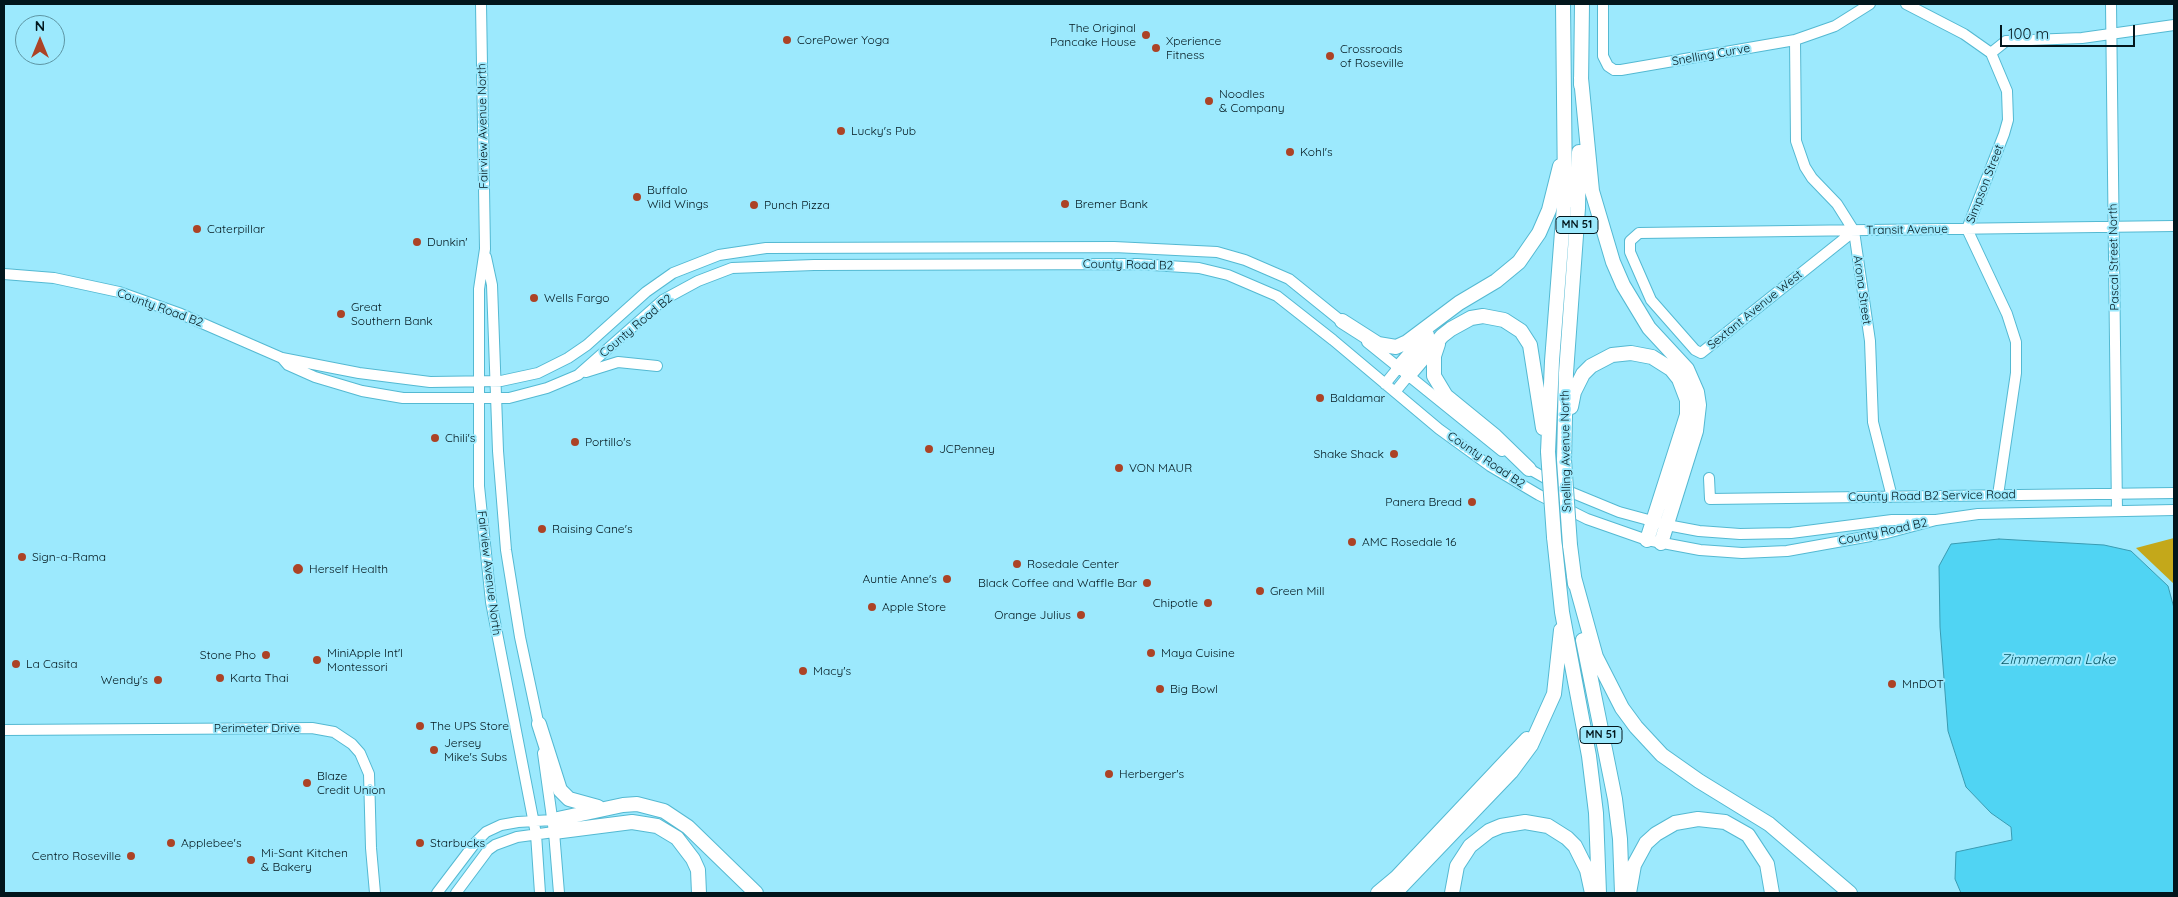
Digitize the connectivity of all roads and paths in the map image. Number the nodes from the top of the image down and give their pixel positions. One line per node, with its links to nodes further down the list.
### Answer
1 (481, 4): 20 (street, Fairview Avenue North)
2 (1563, 4): 13 (highway, Snelling Avenue North / MN 51)
3 (1582, 4): 12 (highway, Snelling Avenue North / MN 51)
4 (1602, 4): 10 (street, Snelling Curve)
5 (1870, 4): 10 (street, Snelling Curve)
6 (1906, 4): 11 (street)
7 (2112, 4): 9 (street, Pascal Street North)
8 (2174, 25): 9 (street)
9 (2112, 35): 11 (street); 15 (street, Pascal Street North)
10 (1795, 40): 17 (street, Arona Street)
11 (1991, 53): 16 (street, Simpson Street)
12 (1582, 78): 36 (highway, Snelling Avenue North / MN 51); 48 (highway)
13 (1565, 146): 23 (highway); 37 (highway, Snelling Avenue North / MN 51)
14 (2174, 226): 15 (street, Transit Avenue)
15 (2114, 227): 16 (street, Transit Avenue); 41 (street, Pascal Street North)
16 (1967, 229): 17 (street, Transit Avenue); 42 (street, Simpson Street)
17 (1854, 231): 18 (street, Transit Avenue); 18 (street, Sextant Avenue West); 43 (street, Arona Street)
18 (1639, 233)
19 (1114, 247): 21 (street); 24 (street, County Road B2); 31 (street, County Road B2)
20 (484, 249): 30 (street, Fairview Avenue North); 31 (street, Fairview Avenue North)
21 (1114, 264): 29 (street, County Road B2); 32 (street, County Road B2)
22 (4, 274): 26 (street, County Road B2)
23 (1460, 303): 24 (highway); 28 (highway)
24 (1342, 321): 28 (street, County Road B2)
25 (1442, 336): 28 (highway); 37 (highway); 38 (highway)
26 (282, 358): 30 (street, County Road B2); 34 (street, County Road B2)
27 (657, 366): 29 (street)
28 (1403, 372): 32 (street); 33 (street); 38 (street, County Road B2)
29 (580, 373): 35 (street, County Road B2)
30 (479, 381): 31 (street, County Road B2); 34 (street, Fairview Avenue North)
31 (495, 381): 35 (street, Fairview Avenue North)
32 (1385, 384): 33 (street, County Road B2)
33 (1395, 392): 49 (street, County Road B2)
34 (478, 399): 35 (street, County Road B2); 57 (street, Fairview Avenue North)
35 (496, 399): 54 (street, Fairview Avenue North)
36 (1564, 445): 47 (highway); 51 (highway, Snelling Avenue North / MN 51, bridge)
37 (1548, 450): 52 (highway, Snelling Avenue North / MN 51, bridge)
38 (1528, 469): 47 (street, County Road B2)
39 (1709, 478): 43 (street, County Road B2 Service Road)
40 (2174, 493): 41 (street, County Road B2 Service Road)
41 (2117, 494): 42 (street, County Road B2 Service Road); 44 (street, Pascal Street North)
42 (1998, 495): 43 (street, County Road B2 Service Road)
43 (1892, 497)
44 (2117, 510): 45 (street, County Road B2); 46 (street, County Road B2)
45 (2174, 510)
46 (1936, 520): 48 (street, County Road B2); 50 (street, County Road B2)
47 (1652, 522): 48 (street, County Road B2); 49 (highway)
48 (1666, 525): 50 (highway)
49 (1647, 540): 50 (street, County Road B2)
50 (1661, 543)
51 (1574, 577): 72 (highway, Snelling Avenue North / MN 51); 75 (highway)
52 (1562, 612): 53 (highway); 71 (highway, Snelling Avenue North / MN 51)
53 (1543, 722): 67 (highway); 68 (highway)
54 (539, 724): 56 (highway); 58 (street, Fairview Avenue North)
55 (4, 730): 60 (street, Perimeter Drive)
56 (602, 808): 58 (highway); 66 (highway)
57 (534, 822): 58 (street); 59 (street, Fairview Avenue North); 61 (street)
58 (553, 826): 59 (street); 64 (street, Fairview Avenue North); 65 (highway)
59 (536, 834): 62 (street); 63 (street, Fairview Avenue North)
60 (375, 893)
61 (436, 893)
62 (456, 893)
63 (540, 893)
64 (558, 893)
65 (699, 893)
66 (756, 893)
67 (1378, 893)
68 (1395, 893)
69 (1452, 893): 70 (highway)
70 (1592, 893)
71 (1599, 893)
72 (1622, 893)
73 (1629, 893): 74 (highway)
74 (1772, 893)
75 (1850, 893)

